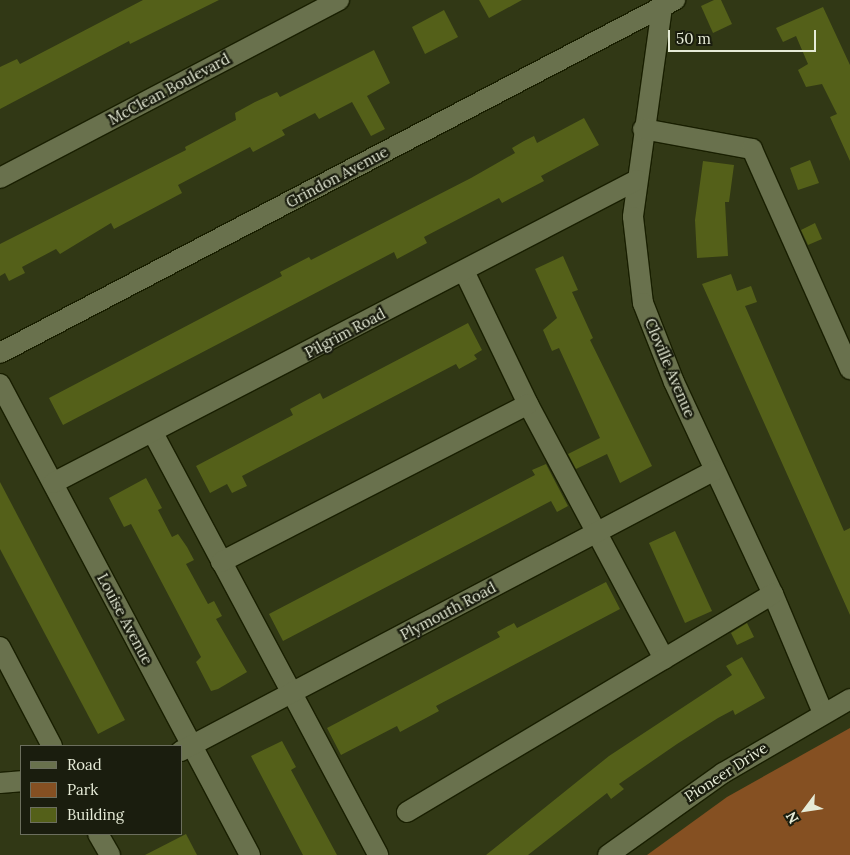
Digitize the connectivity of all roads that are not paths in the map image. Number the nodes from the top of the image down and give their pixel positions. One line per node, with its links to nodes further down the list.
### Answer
1 (339, 0): 4 (street, McClean Boulevard)
2 (667, 2): 3 (street, Cloville Avenue); 7 (street, Grindon Avenue)
3 (644, 129): 5 (street, Cloville Avenue); 8 (street)
4 (0, 178)
5 (637, 180): 6 (street, Pilgrim Road); 12 (street, Cloville Avenue)
6 (464, 271): 10 (street); 11 (street, Pilgrim Road)
7 (0, 354)
8 (850, 369)
9 (0, 384): 13 (street, Louise Avenue)
10 (528, 404): 14 (street); 15 (street)
11 (153, 433): 13 (street, Pilgrim Road); 15 (street)
12 (714, 470): 14 (street, Plymouth Road); 16 (street, Cloville Avenue)
13 (53, 483): 23 (street, Louise Avenue)
14 (598, 532): 18 (street); 19 (street, Plymouth Road)
15 (221, 562): 19 (street)
16 (772, 594): 18 (street); 21 (street, Cloville Avenue)
17 (0, 647): 22 (street)
18 (664, 659): 26 (street)
19 (291, 692): 23 (street, Plymouth Road); 30 (street)
20 (850, 699): 21 (street, Pioneer Drive)
21 (823, 713): 31 (street, Pioneer Drive)
22 (51, 745)
23 (187, 748): 29 (street, Louise Avenue)
24 (20, 781): 25 (street)
25 (0, 783)
26 (407, 812)
27 (99, 835): 28 (street)
28 (110, 855)
29 (250, 855)
30 (378, 855)
31 (608, 855)

